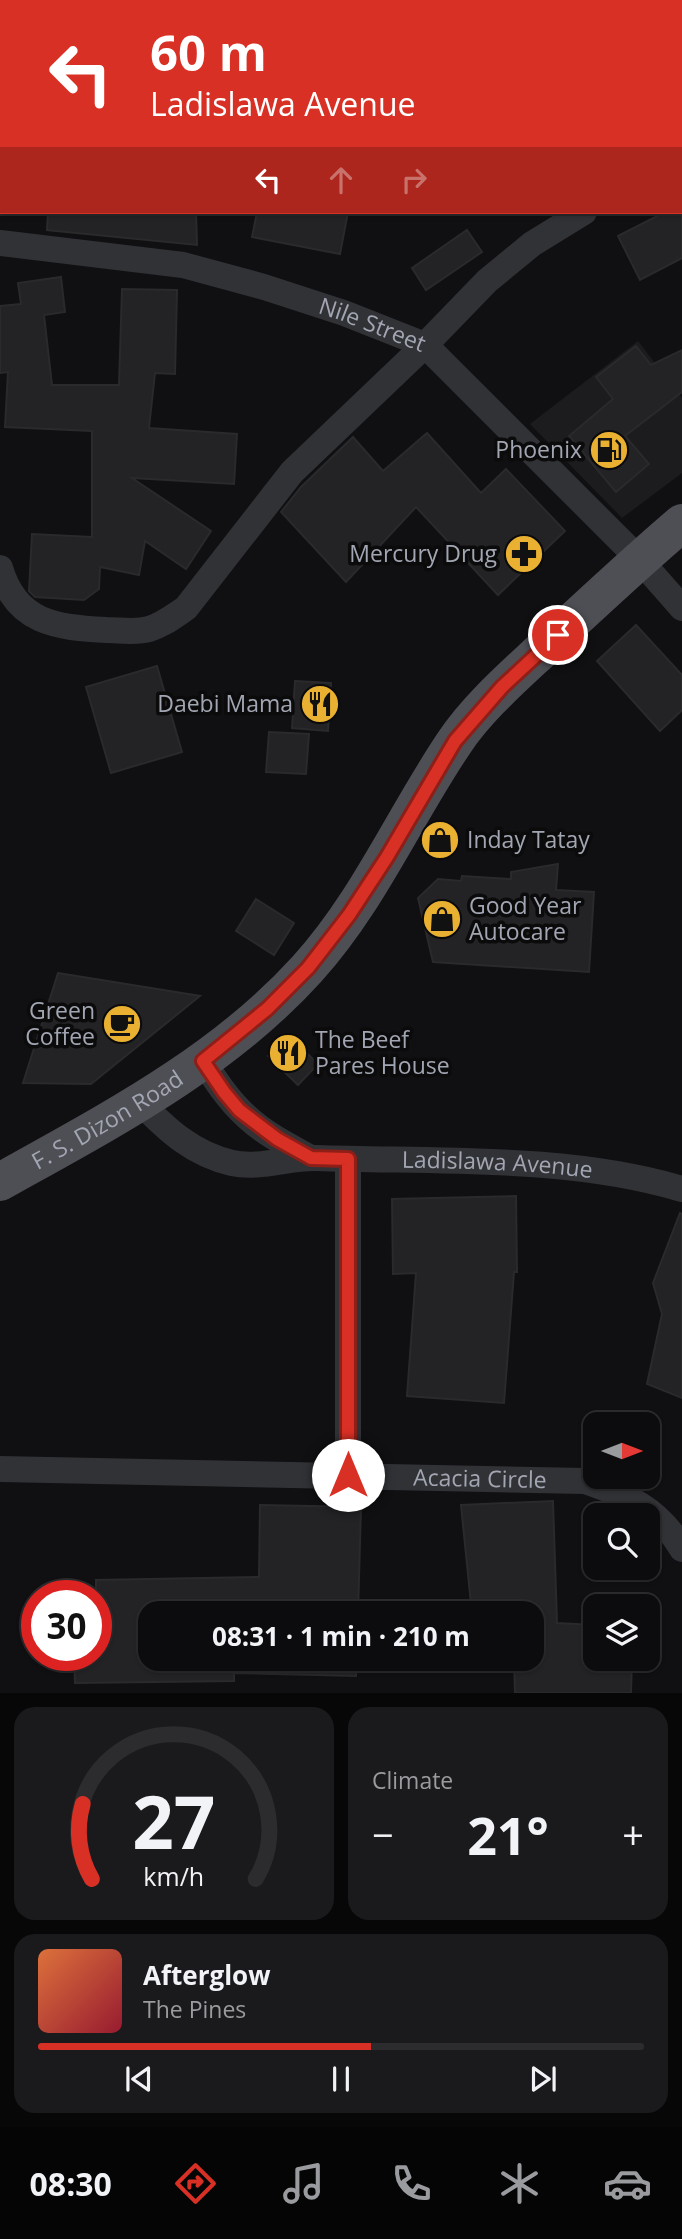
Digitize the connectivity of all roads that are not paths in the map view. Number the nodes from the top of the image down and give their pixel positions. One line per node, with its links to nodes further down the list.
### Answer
1 (581, 214): 3 (street)
2 (0, 243): 3 (street, Nile Street)
3 (425, 345): 5 (street, Nile Street); 6 (street)
4 (682, 523): 5 (main road, F. S. Dizon Road)
5 (639, 559): 7 (street, Nile Street); 8 (main road, F. S. Dizon Road)
6 (0, 568)
7 (682, 608)
8 (203, 1061): 9 (main road, F. S. Dizon Road); 10 (street, Ladislawa Avenue)
9 (140, 1102): 10 (street, Ladislawa Avenue); 12 (main road, F. S. Dizon Road)
10 (311, 1158): 11 (street, Ladislawa Avenue)
11 (348, 1159): 13 (street, Ladislawa Avenue); 15 (street)
12 (0, 1182)
13 (682, 1189)
14 (0, 1469): 15 (street, Acacia Circle)
15 (348, 1475): 16 (street, Acacia Circle)
16 (682, 1549)

